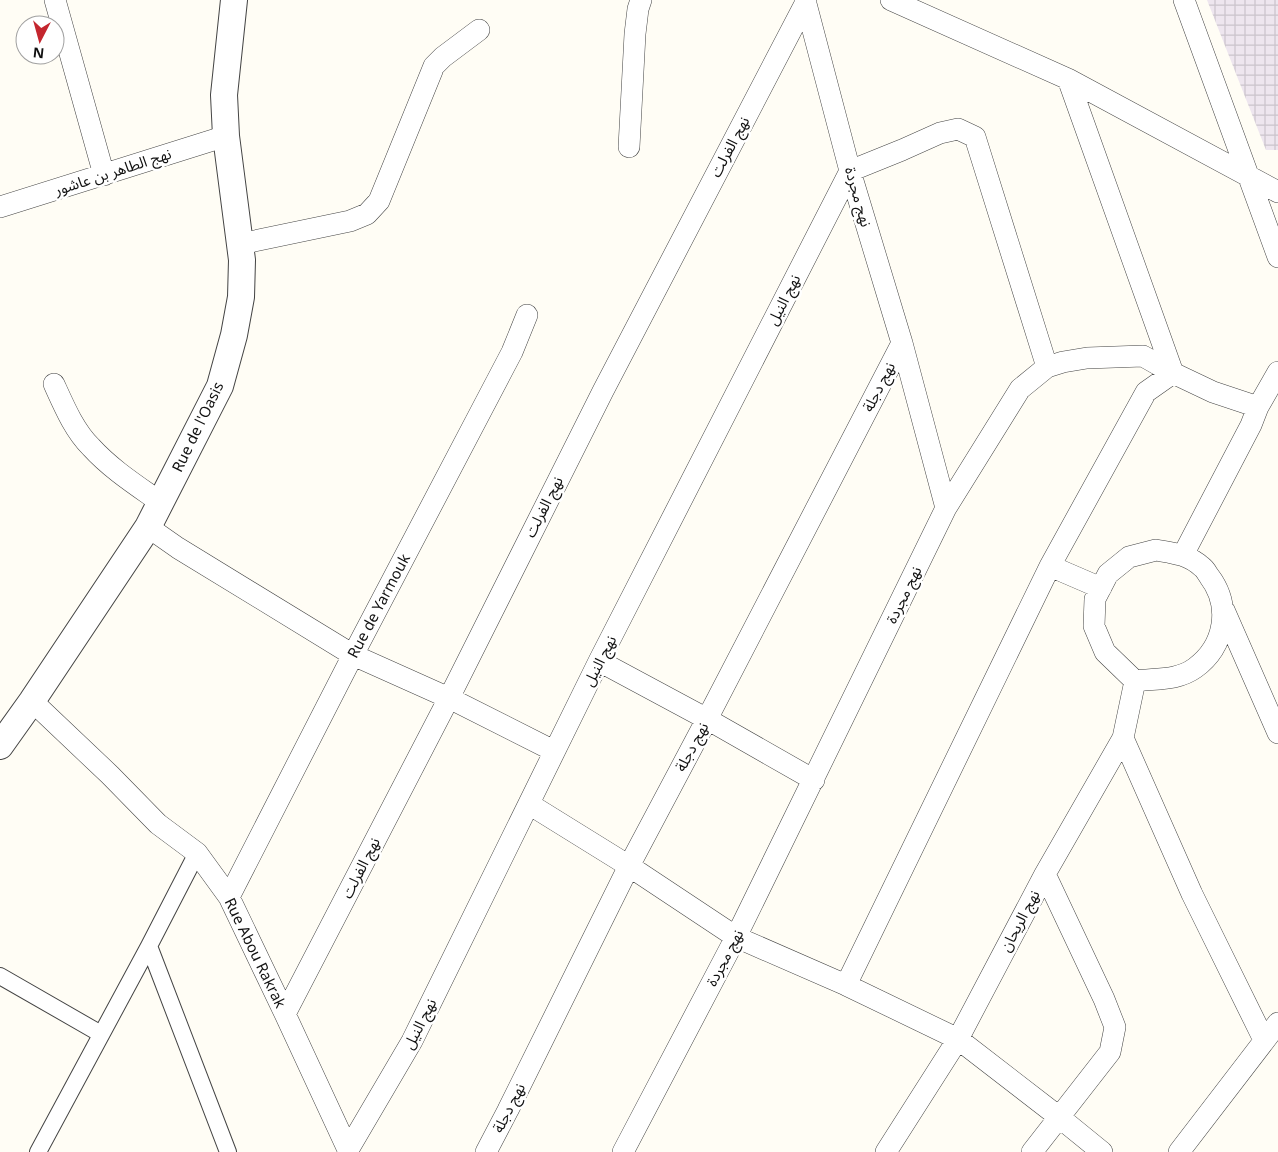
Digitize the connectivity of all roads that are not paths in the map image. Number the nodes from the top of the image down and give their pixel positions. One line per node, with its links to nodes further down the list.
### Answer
1 (54, 0): 12 (street)
2 (234, 0): 9 (street, Rue de l'Oasis)
3 (641, 0): 10 (street)
4 (891, 0): 8 (street)
5 (1184, 0): 13 (street)
6 (806, 1): 11 (street, نهج مجردة); 35 (street, نهج الفرلت)
7 (479, 30): 16 (street)
8 (1068, 79): 13 (street); 22 (street)
9 (226, 136): 12 (street, نهج الطاهر بن عاشور); 16 (street, Rue de l'Oasis)
10 (629, 147)
11 (850, 171): 19 (street, نهج مجردة); 20 (street); 33 (street, نهج النيل)
12 (104, 175): 15 (street, نهج الطاهر بن عاشور)
13 (1249, 177): 14 (street); 17 (street)
14 (1278, 192)
15 (0, 207)
16 (240, 244): 25 (street, Rue de l'Oasis)
17 (1278, 257)
18 (527, 315): 32 (street, Rue de Yarmouk)
19 (902, 343): 26 (street, نهج مجردة); 37 (street, نهج دجلة)
20 (1047, 367): 22 (street); 26 (street)
21 (1278, 372): 24 (street)
22 (1173, 374): 24 (street); 29 (street)
23 (54, 384): 25 (street)
24 (1258, 407): 28 (street)
25 (160, 502): 27 (street, Rue de l'Oasis)
26 (946, 508): 42 (street, نهج مجردة)
27 (148, 527): 32 (street); 36 (street, Rue de l'Oasis)
28 (1183, 555): 30 (street); 31 (street)
29 (1050, 566): 30 (street); 51 (street)
30 (1101, 588): 34 (street)
31 (1223, 607): 34 (street); 38 (street)
32 (353, 655): 35 (street); 47 (street, Rue de Yarmouk)
33 (599, 661): 37 (street); 41 (street, نهج النيل)
34 (1135, 681): 39 (street, نهج الريحان)
35 (449, 698): 41 (street); 52 (street, نهج الفرلت)
36 (32, 701): 40 (street, Rue de l'Oasis); 44 (street, Rue Abou Rakrak)
37 (707, 719): 42 (street); 45 (street, نهج دجلة)
38 (1278, 733)
39 (1123, 738): 46 (street, نهج الريحان); 56 (street)
40 (0, 746)
41 (554, 751): 43 (street, نهج النيل)
42 (814, 780): 48 (street, نهج مجردة)
43 (529, 804): 45 (street); 58 (street, نهج النيل)
44 (196, 853): 47 (street, Rue Abou Rakrak); 49 (street)
45 (628, 866): 48 (street); 61 (street, نهج دجلة)
46 (1045, 874): 55 (street, نهج الريحان); 57 (street)
47 (229, 897): 52 (street, Rue Abou Rakrak)
48 (736, 937): 51 (street); 62 (street, نهج مجردة)
49 (149, 946): 54 (street); 60 (street)
50 (0, 976): 54 (street)
51 (846, 985): 55 (street)
52 (285, 1014): 58 (street, Rue Abou Rakrak)
53 (1278, 1023): 56 (street)
54 (101, 1034): 59 (street)
55 (958, 1039): 57 (street); 63 (street, نهج الريحان)
56 (1264, 1040): 66 (street)
57 (1059, 1117): 64 (street); 65 (street)
58 (349, 1151)
59 (38, 1152)
60 (228, 1152)
61 (486, 1152)
62 (623, 1152)
63 (886, 1152)
64 (1032, 1152)
65 (1102, 1152)
66 (1179, 1152)

